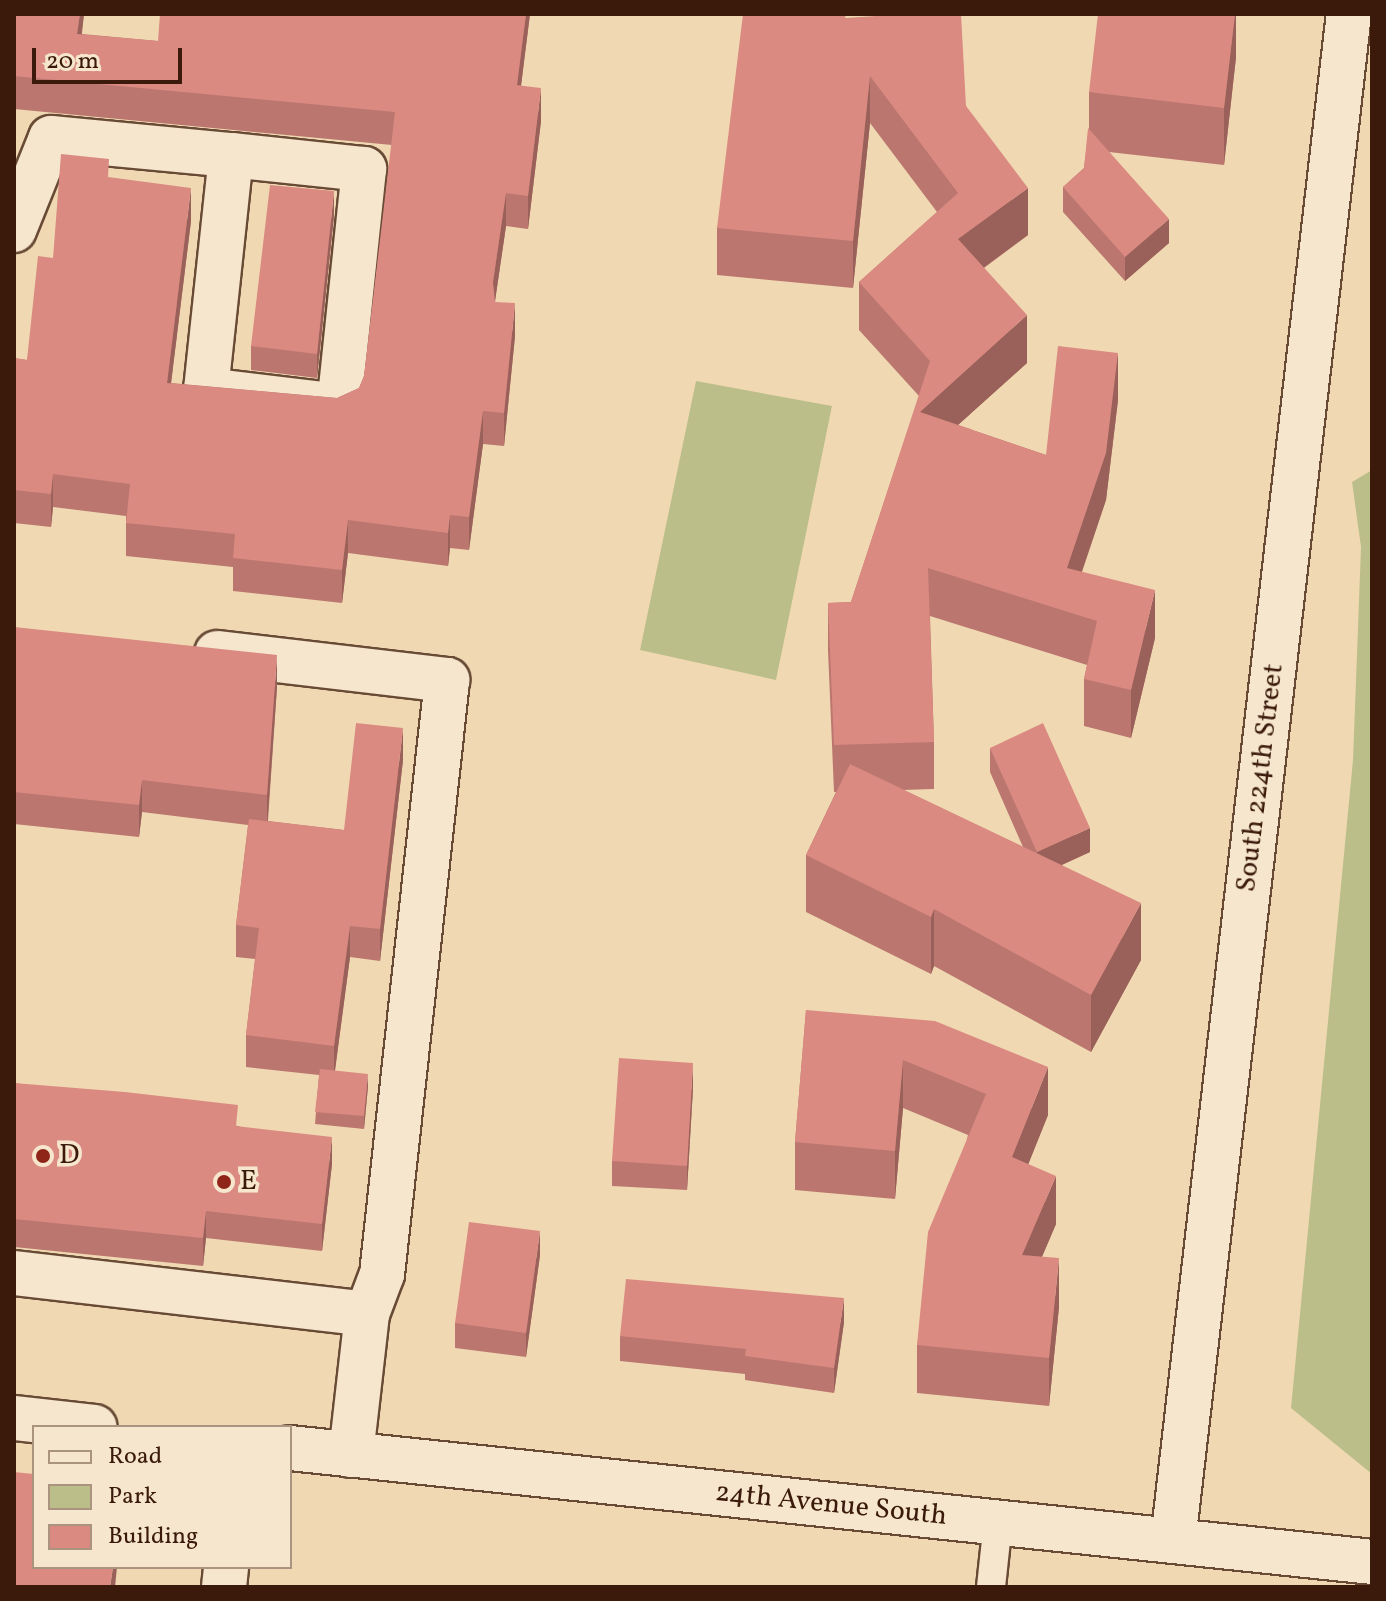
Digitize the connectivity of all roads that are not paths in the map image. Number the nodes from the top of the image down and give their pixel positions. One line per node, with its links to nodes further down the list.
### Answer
1 (1349, 14): 12 (street, South 224th Street)
2 (231, 155): 2 (street); 3 (street)
3 (14, 230)
4 (168, 648): 6 (street)
5 (14, 1273): 6 (street)
6 (367, 1314): 10 (street)
7 (14, 1418): 8 (street)
8 (77, 1425)
9 (292, 1448): 10 (street, 24th Avenue South)
10 (351, 1455): 11 (street, 24th Avenue South)
11 (998, 1522): 12 (street, 24th Avenue South); 14 (lane)
12 (1173, 1541): 13 (street, 24th Avenue South)
13 (1372, 1562)
14 (991, 1587)

